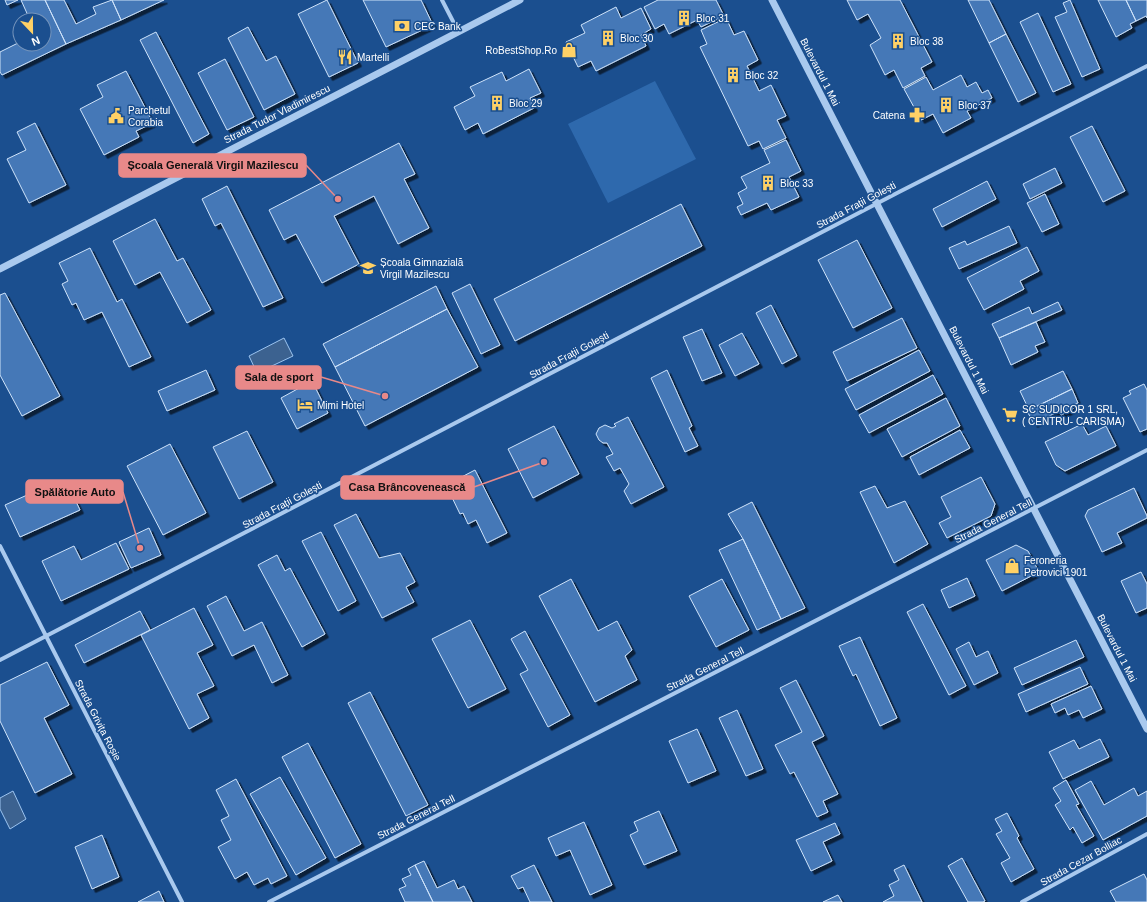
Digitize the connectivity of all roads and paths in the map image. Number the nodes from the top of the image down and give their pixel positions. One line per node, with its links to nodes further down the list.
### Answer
1 (442, 0): 4 (street)
2 (520, 0): 4 (street, Strada Tudor Vladimirescu)
3 (772, 0): 6 (street, Bulevardul 1 Mai)
4 (458, 32): 7 (street, Strada Tudor Vladimirescu)
5 (1147, 66): 6 (street, Strada Frații Golești)
6 (877, 204): 9 (street, Bulevardul 1 Mai); 11 (street, Strada Frații Golești)
7 (0, 269)
8 (1147, 450): 9 (street, Strada General Tell)
9 (1034, 508): 13 (street, Bulevardul 1 Mai); 16 (street, Strada General Tell)
10 (0, 546): 11 (street, Strada Grivița Roșie)
11 (46, 636): 12 (street, Strada Frații Golești); 15 (street, Strada Grivița Roșie)
12 (0, 660)
13 (1147, 729)
14 (1147, 834): 17 (street, Strada Cezar Bolliac)
15 (182, 902)
16 (269, 902)
17 (1022, 902)

